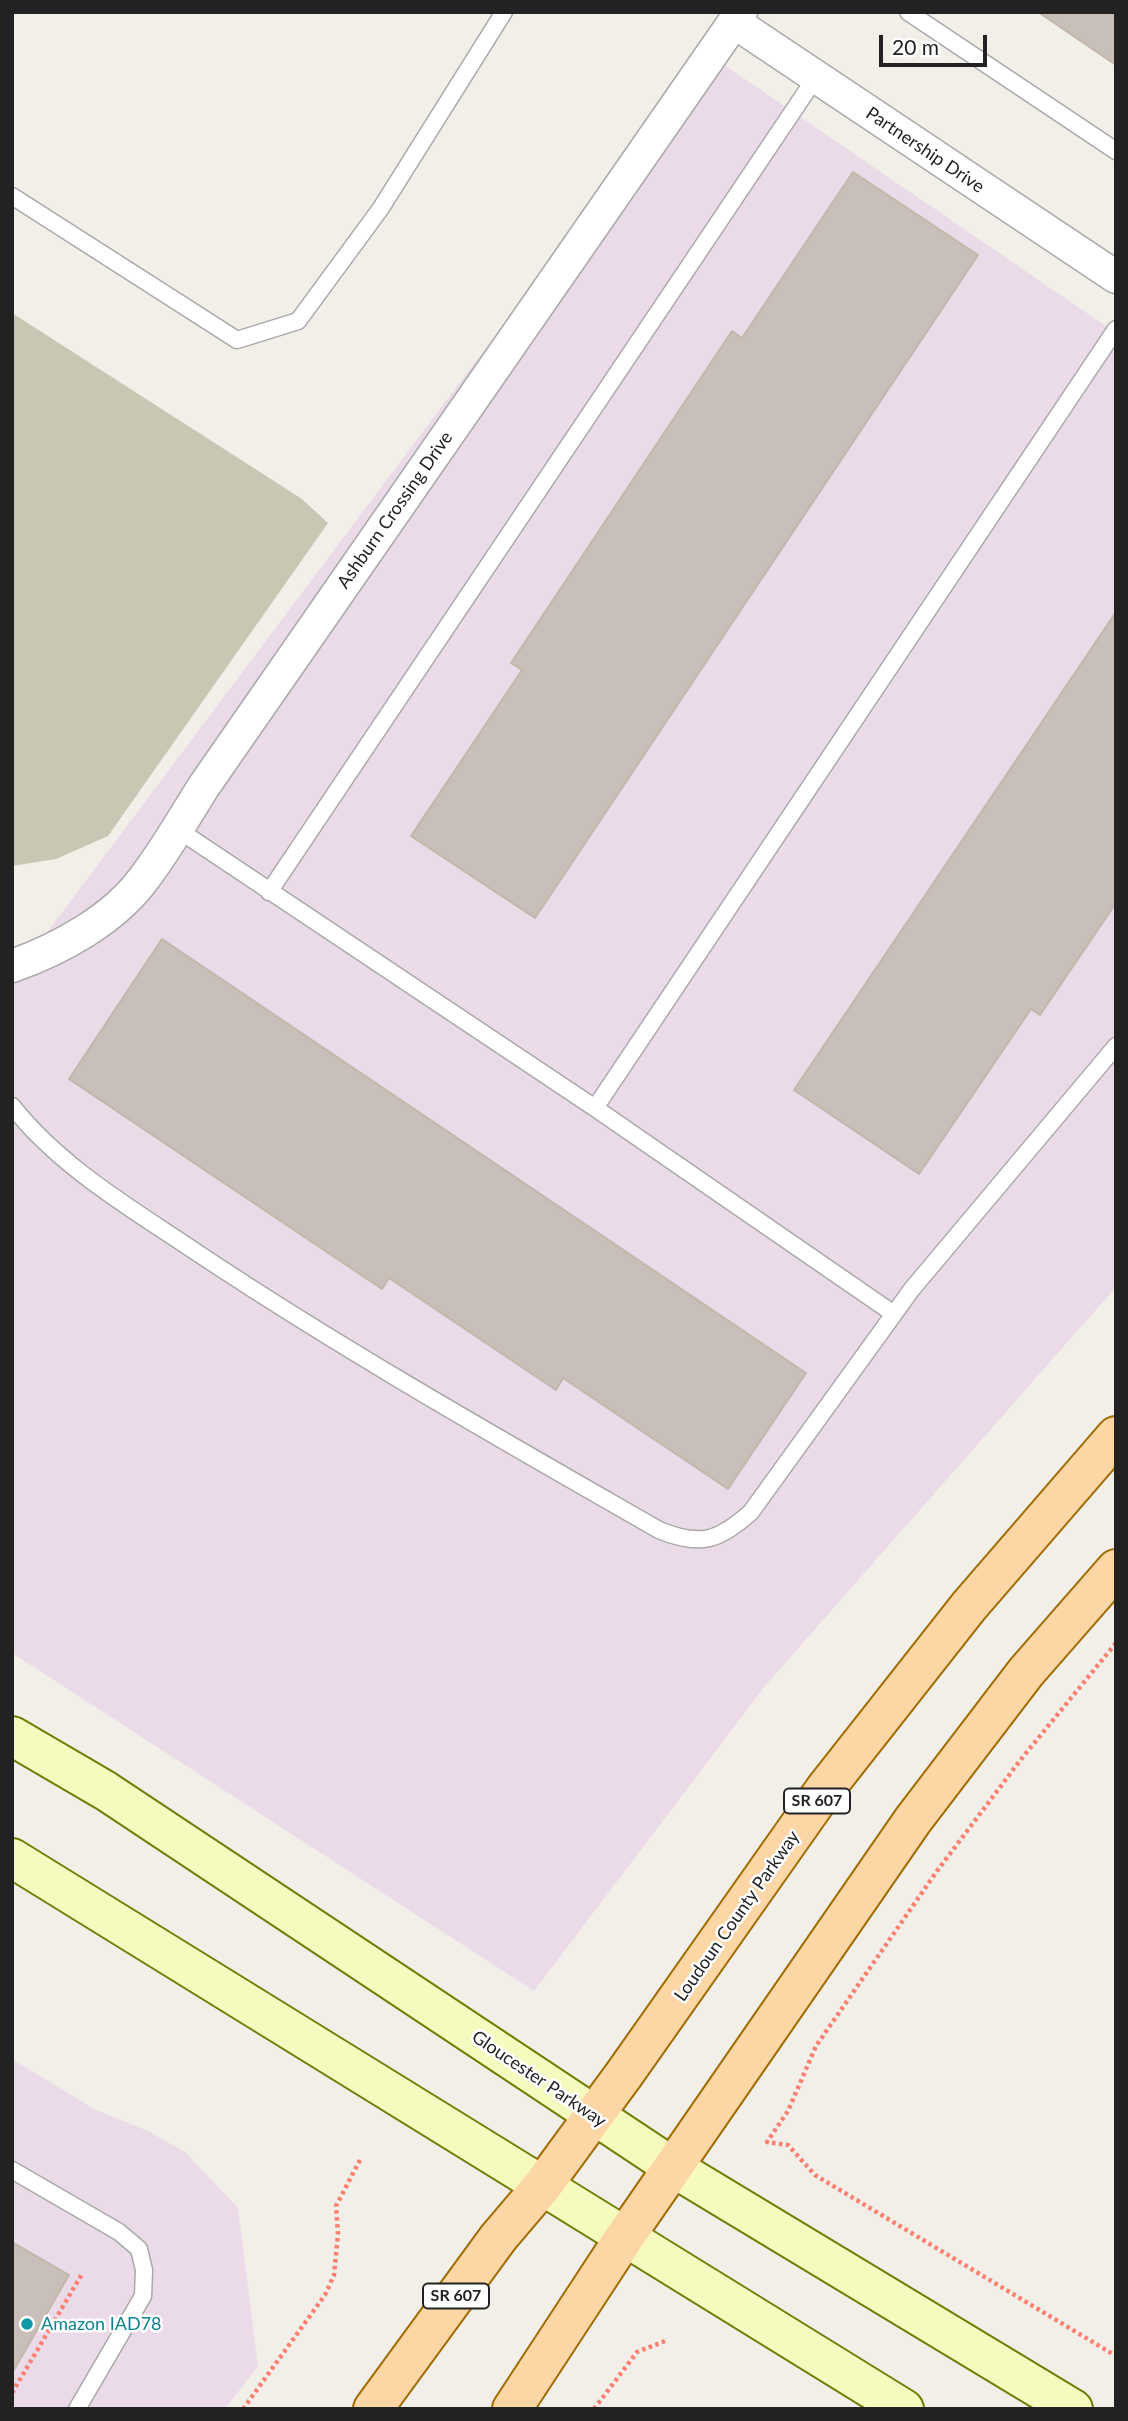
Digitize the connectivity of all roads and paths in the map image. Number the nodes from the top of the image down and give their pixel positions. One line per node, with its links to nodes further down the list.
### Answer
1 (504, 12): 6 (lane)
2 (908, 12): 5 (lane)
3 (737, 17): 4 (street, Partnership Drive); 9 (street, Ashburn Crossing Drive)
4 (816, 77): 7 (street, Partnership Drive); 10 (lane)
5 (1116, 151)
6 (12, 196)
7 (1116, 277)
8 (1116, 329): 14 (lane)
9 (177, 829): 10 (lane); 11 (street, Ashburn Crossing Drive)
10 (269, 892): 14 (lane)
11 (12, 966)
12 (1116, 1046): 15 (lane)
13 (12, 1107): 15 (lane)
14 (594, 1108): 15 (lane)
15 (894, 1314)
16 (1116, 1436): 21 (main road, Loudoun County Parkway / SR 607)
17 (1116, 1569): 23 (main road)
18 (1116, 1643): 29 (path)
19 (12, 1736): 21 (main road, Gloucester Parkway)
20 (12, 1858): 25 (main road)
21 (593, 2115): 23 (main road, Gloucester Parkway); 25 (main road, Loudoun County Parkway / SR 607)
22 (361, 2158): 32 (path)
23 (674, 2168): 26 (main road); 37 (main road, Gloucester Parkway)
24 (12, 2170): 31 (lane)
25 (542, 2185): 26 (main road); 33 (main road, Loudoun County Parkway / SR 607)
26 (624, 2238): 34 (main road); 36 (main road)
27 (82, 2274): 30 (path)
28 (665, 2341): 35 (path)
29 (1116, 2356)
30 (12, 2393)
31 (77, 2409)
32 (243, 2409)
33 (373, 2409)
34 (512, 2409)
35 (594, 2409)
36 (904, 2409)
37 (1073, 2409)

